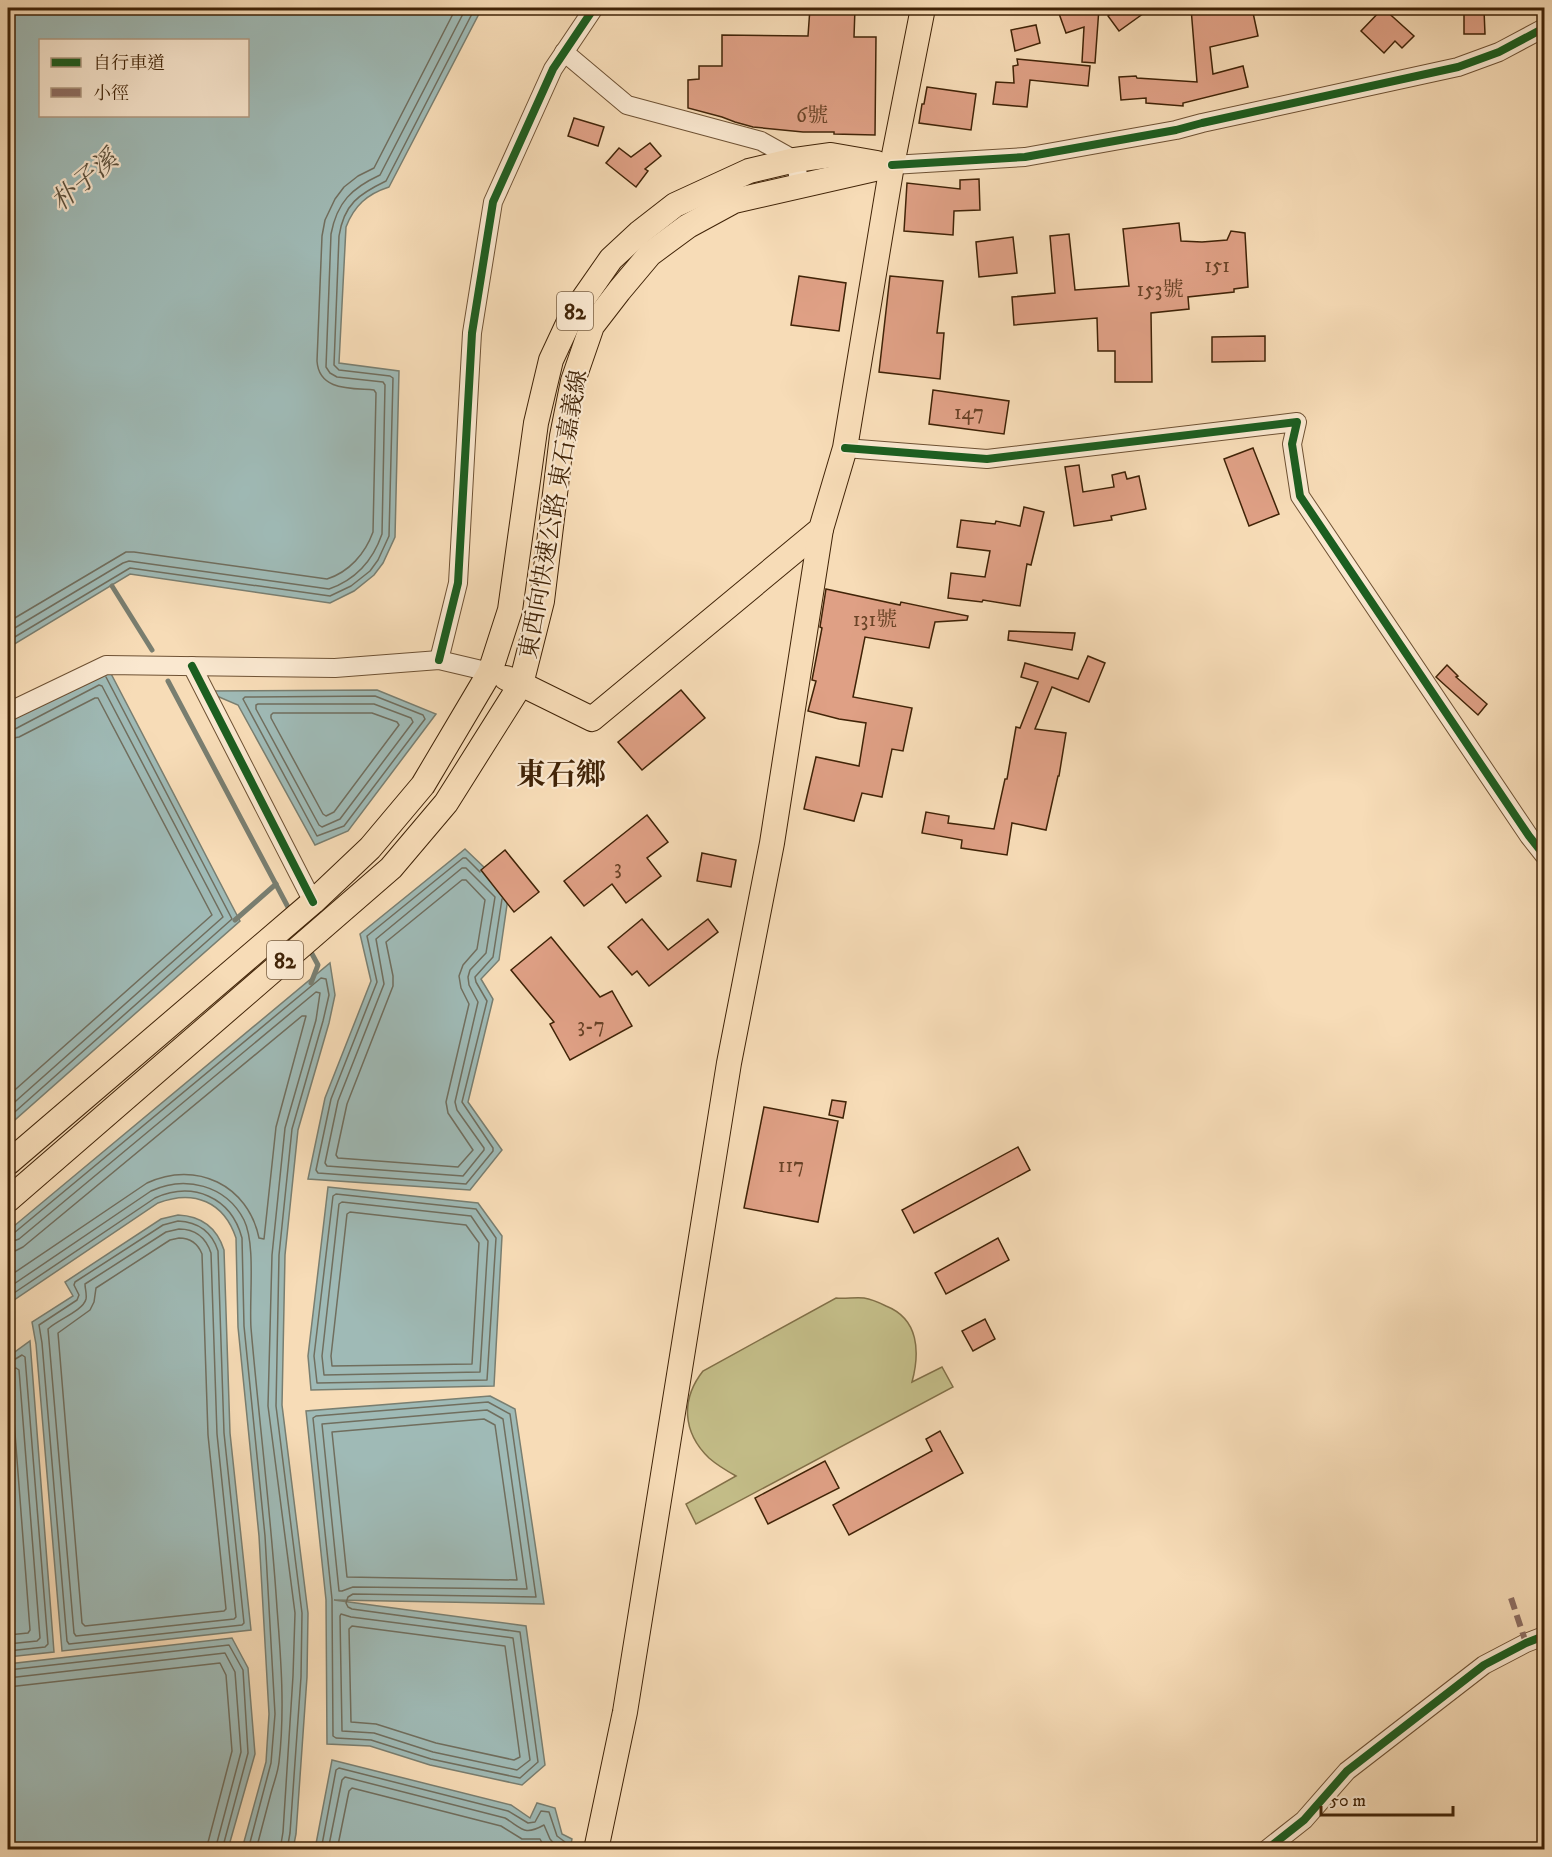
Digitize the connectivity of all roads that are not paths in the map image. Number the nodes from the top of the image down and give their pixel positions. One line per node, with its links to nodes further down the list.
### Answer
1 (594, 8): 4 (street)
2 (922, 8): 6 (main road)
3 (1545, 28): 6 (street)
4 (564, 52): 5 (street); 10 (street)
5 (795, 160): 6 (main road, 東西向快速公路 東石嘉義線 / 82); 7 (street); 12 (main road, 東西向快速公路 東石嘉義線 / 82)
6 (891, 165): 7 (main road, 東西向快速公路 東石嘉義線 / 82); 8 (main road)
7 (800, 185): 13 (main road, 東西向快速公路 東石嘉義線 / 82)
8 (845, 448): 9 (main road); 15 (street)
9 (821, 529): 13 (main road); 20 (main road)
10 (439, 660): 11 (street); 12 (street)
11 (192, 666): 14 (street); 16 (street)
12 (490, 672): 13 (main road); 16 (main road, 東西向快速公路 東石嘉義線 / 82)
13 (521, 684): 18 (main road, 東西向快速公路 東石嘉義線 / 82)
14 (8, 712)
15 (1545, 855)
16 (313, 902): 17 (main road, 東西向快速公路 東石嘉義線 / 82)
17 (8, 1163)
18 (8, 1200)
19 (1545, 1636): 21 (street)
20 (596, 1850)
21 (1266, 1850)

